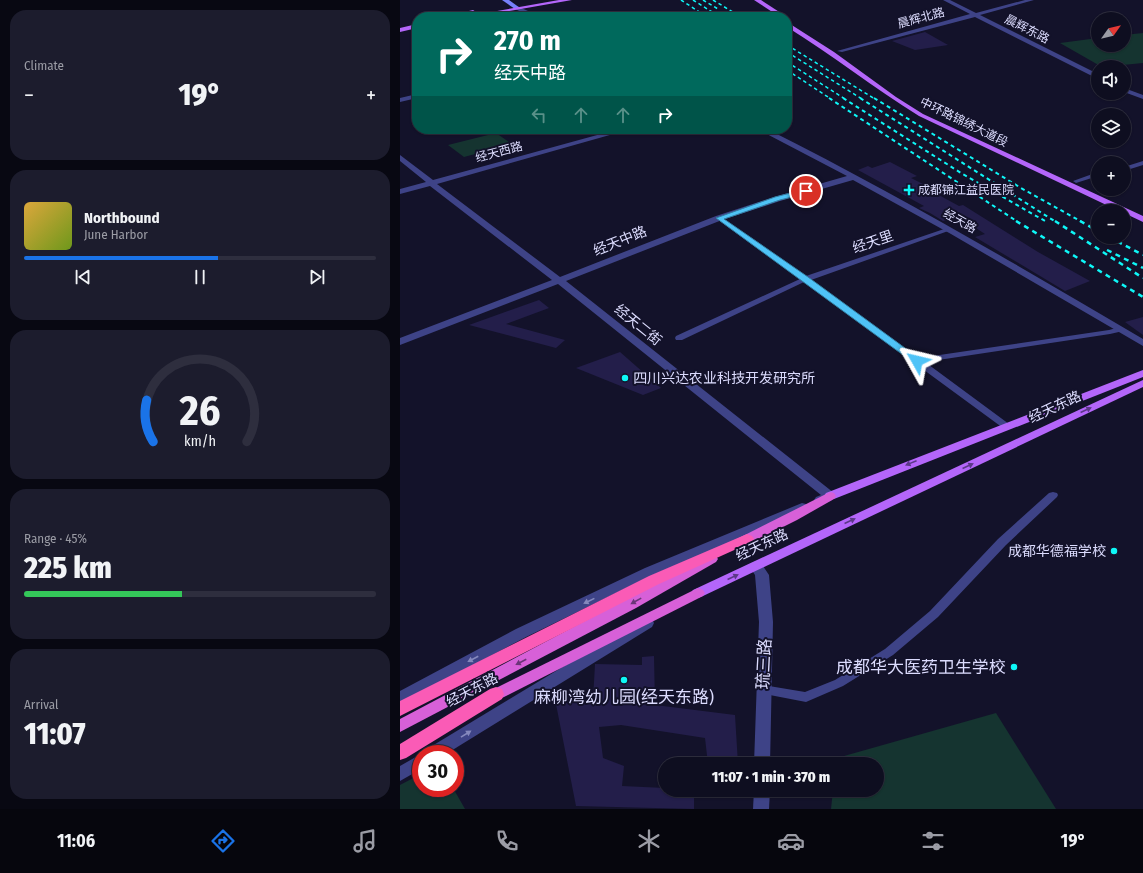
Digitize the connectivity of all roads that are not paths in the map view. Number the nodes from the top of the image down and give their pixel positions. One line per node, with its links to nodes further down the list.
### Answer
1 (505, 0): 7 (main road)
2 (549, 0): 7 (main road)
3 (569, 0): 7 (main road)
4 (946, 0): 13 (street, 晨辉东路)
5 (1031, 0): 13 (street, 晨辉北路)
6 (755, 2): 11 (main road); 12 (main road)
7 (515, 6): 8 (main road); 9 (main road); 10 (street)
8 (478, 12)
9 (488, 12)
10 (527, 12)
11 (768, 12)
12 (774, 12)
13 (975, 15): 20 (street, 晨辉北路); 21 (street, 晨辉东路)
14 (792, 22): 20 (main road, 中环路锦绣大道段)
15 (412, 24): 16 (main road)
16 (400, 26)
17 (412, 27): 19 (main road)
18 (792, 27): 43 (main road, 中环路锦绣大道段)
19 (400, 30)
20 (840, 51): 38 (main road, 中环路锦绣大道段)
21 (1091, 73)
22 (1131, 93): 24 (street)
23 (412, 97): 25 (street)
24 (1143, 97)
25 (400, 100)
26 (592, 134): 37 (street, 经天西路)
27 (608, 134): 37 (street, 经天西路)
28 (771, 134): 34 (street, 经天路)
29 (400, 157): 37 (street, 经天二街)
30 (1143, 159): 31 (street)
31 (1131, 163)
32 (1143, 163): 33 (street)
33 (1131, 167)
34 (854, 177): 42 (street, 经天中路); 44 (street, 经天路)
35 (1091, 177): 38 (street)
36 (1091, 180): 38 (street)
37 (428, 181): 39 (street, 经天西路); 40 (street, 经天西路); 46 (street, 经天二街)
38 (1079, 183): 41 (main road, 中环路锦绣大道段)
39 (400, 186)
40 (400, 192)
41 (1143, 212)
42 (719, 218): 45 (street); 46 (street, 经天中路)
43 (1143, 219)
44 (949, 229): 45 (street, 经天里); 47 (street, 经天路)
45 (805, 279): 48 (street, 经天里); 51 (street)
46 (560, 281): 49 (street, 经天中路); 55 (street, 经天二街)
47 (1120, 329): 50 (street, 经天路); 51 (street)
48 (679, 338)
49 (400, 342)
50 (1143, 342)
51 (917, 361): 54 (street)
52 (1143, 373): 54 (main road, 经天东路)
53 (1142, 385): 58 (main road, 经天东路, one-way to 53)
54 (1006, 426): 55 (main road, 经天东路, one-way to 55)
55 (830, 496): 57 (highway, 经天东路); 62 (street, one-way to 62)
56 (1053, 496): 60 (street)
57 (747, 539): 63 (highway); 64 (highway, 经天东路, one-way to 64)
58 (756, 566): 59 (main road, 经天东路, one-way to 58); 60 (street, 琉三路)
59 (698, 593): 61 (highway, 经天东路); 66 (street, one-way to 59)
60 (763, 690): 68 (street, 琉三路)
61 (496, 694): 65 (highway, 经天东路); 67 (highway)
62 (400, 698)
63 (400, 709)
64 (400, 726)
65 (400, 745)
66 (447, 745)
67 (400, 752)
68 (762, 757)
69 (412, 767): 70 (street)
70 (400, 774)
71 (762, 797): 72 (street)
72 (761, 809)

